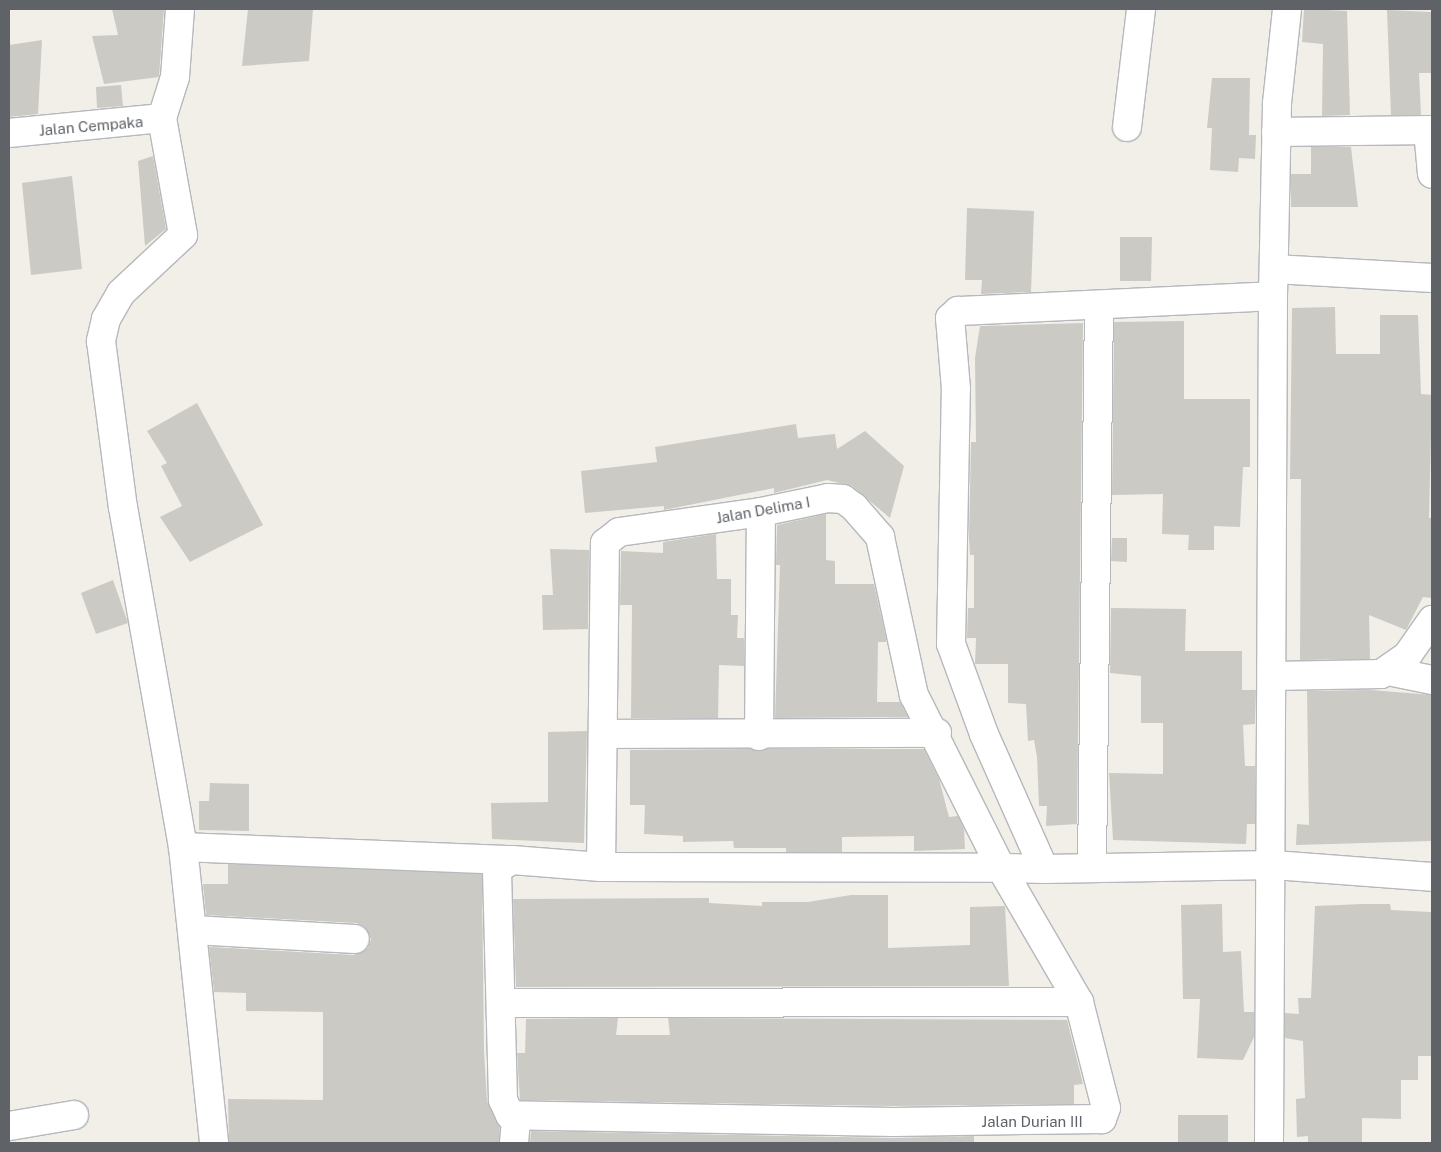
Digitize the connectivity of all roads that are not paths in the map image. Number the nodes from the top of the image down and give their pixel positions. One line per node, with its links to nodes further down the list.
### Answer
1 (180, 9): 4 (street)
2 (1141, 9): 5 (street)
3 (1288, 9): 7 (street)
4 (165, 113): 8 (street, Jalan Cempaka); 21 (street)
5 (1126, 127)
6 (1430, 130): 7 (street); 9 (street)
7 (1276, 132): 11 (street)
8 (9, 133)
9 (1432, 174)
10 (1432, 278): 11 (street)
11 (1274, 282): 12 (street); 16 (street)
12 (1099, 304): 26 (street); 27 (street)
13 (761, 512): 18 (street, Jalan Delima I); 19 (street, Jalan Delima I); 20 (street)
14 (1432, 620): 15 (street)
15 (1388, 671): 16 (street); 17 (street)
16 (1273, 676): 23 (street)
17 (1432, 680)
18 (937, 733): 20 (street); 25 (street, Jalan Delima I)
19 (603, 734): 20 (street); 24 (street, Jalan Delima I)
20 (759, 736)
21 (183, 847): 22 (street); 29 (street)
22 (512, 860): 24 (street); 32 (street)
23 (1274, 865): 26 (street); 28 (street); 38 (street)
24 (601, 868): 25 (street)
25 (1001, 868): 27 (street); 31 (street, Jalan Durian III)
26 (1092, 868): 27 (street)
27 (1044, 869)
28 (1432, 877)
29 (193, 930): 30 (street); 37 (street)
30 (356, 939)
31 (1079, 1002): 32 (street); 36 (street, Jalan Durian III)
32 (501, 1003): 35 (street)
33 (74, 1114): 34 (street)
34 (9, 1126)
35 (515, 1131): 36 (street)
36 (894, 1132)
37 (214, 1143)
38 (1269, 1143)

